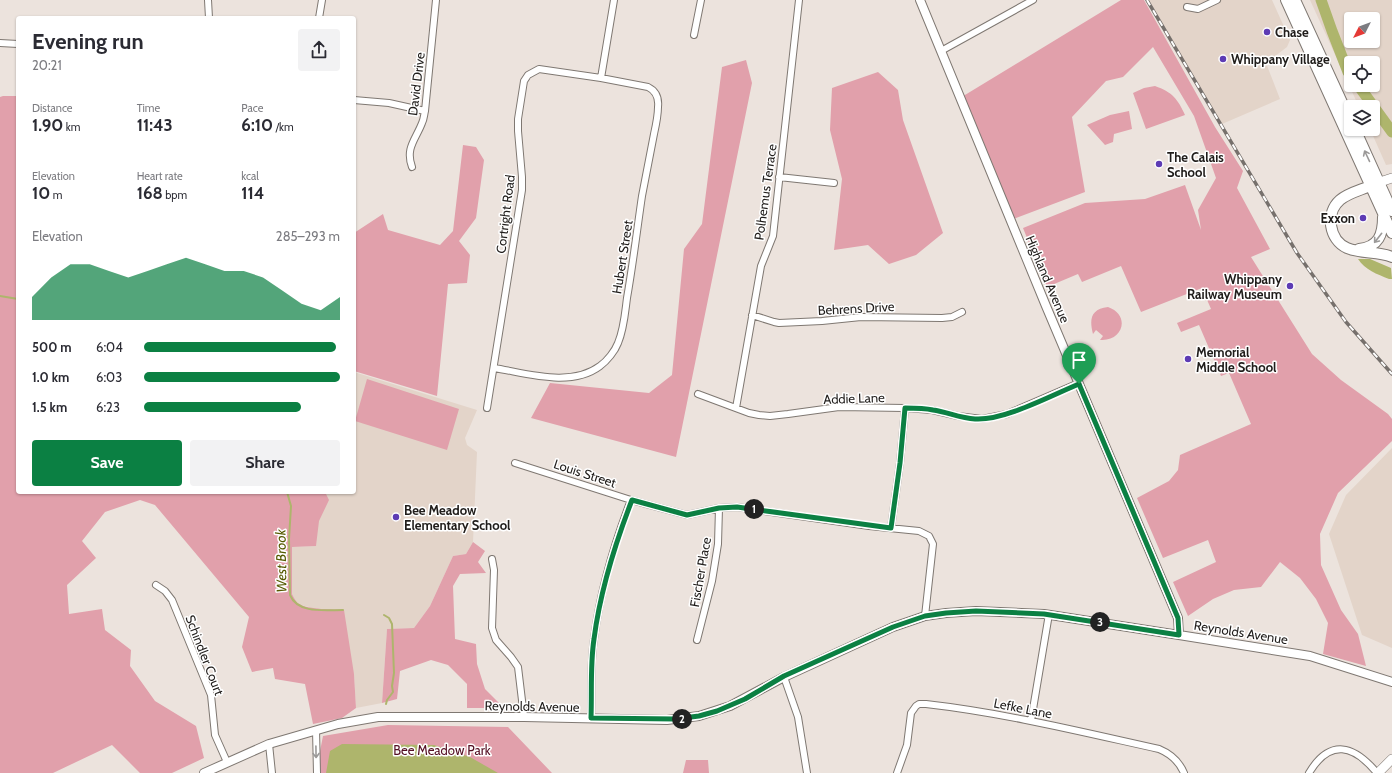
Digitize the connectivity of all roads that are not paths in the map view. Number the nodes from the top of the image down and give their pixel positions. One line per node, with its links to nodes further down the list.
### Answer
1 (208, 0): 13 (street)
2 (322, 0): 14 (street)
3 (436, 0): 22 (street, David Drive)
4 (614, 0): 19 (street)
5 (701, 0): 15 (street)
6 (799, 0): 25 (street, Polhemus Terrace)
7 (920, 0): 18 (street, Highland Avenue)
8 (1033, 0): 18 (street)
9 (1218, 0): 12 (street)
10 (1286, 0): 28 (main road)
11 (1295, 0): 21 (main road)
12 (1187, 8)
13 (209, 16)
14 (319, 16)
15 (694, 35)
16 (0, 43): 17 (street)
17 (16, 44)
18 (941, 51): 36 (street, Highland Avenue)
19 (601, 78): 35 (street, Cortright Road); 35 (street, Hubert Street)
20 (356, 100): 22 (street)
21 (1344, 107)
22 (425, 111): 24 (street, David Drive)
23 (1357, 136): 28 (main road, one-way to 23)
24 (412, 167)
25 (779, 177): 27 (street); 34 (street, Polhemus Terrace)
26 (1392, 178): 28 (main road)
27 (834, 183)
28 (1375, 184): 29 (main road); 31 (main road)
29 (1387, 212): 30 (main road); 31 (main road, one-way to 31)
30 (1392, 233)
31 (1355, 250): 32 (main road)
32 (1392, 257)
33 (962, 312): 34 (street, Behrens Drive)
34 (752, 315): 39 (street, Polhemus Terrace)
35 (494, 368): 38 (street, Cortright Road)
36 (1079, 384): 40 (street, Addie Lane); 49 (street, Highland Avenue)
37 (698, 394): 39 (street, Addie Lane)
38 (487, 408)
39 (736, 408): 40 (street, Addie Lane)
40 (905, 408): 44 (street)
41 (515, 463): 42 (street, Louis Street)
42 (632, 500): 43 (street, Louis Street); 54 (street)
43 (719, 508): 44 (street, Louis Street); 50 (street, Fischer Place)
44 (891, 528): 48 (street, Louis Street)
45 (492, 559): 53 (street)
46 (156, 585): 59 (street, Schindler Court)
47 (1049, 614): 48 (street, Reynolds Avenue); 49 (street, Reynolds Avenue); 55 (street)
48 (925, 616): 51 (street, Reynolds Avenue)
49 (1179, 635): 52 (street, Reynolds Avenue)
50 (697, 640)
51 (784, 676): 54 (street, Reynolds Avenue); 63 (street)
52 (1392, 682)
53 (524, 717): 54 (street, Reynolds Avenue); 56 (street, Reynolds Avenue)
54 (591, 718)
55 (1031, 721): 64 (street, Lefke Lane); 65 (street, Lefke Lane)
56 (316, 730): 57 (street, Reynolds Avenue); 62 (street, one-way to 62)
57 (269, 744): 59 (street, Reynolds Avenue); 61 (street)
58 (1392, 759): 67 (main road)
59 (227, 762): 60 (street, Reynolds Avenue)
60 (204, 773)
61 (272, 773)
62 (317, 773)
63 (807, 773)
64 (896, 773)
65 (1184, 773)
66 (1309, 773): 67 (street)
67 (1378, 773)

